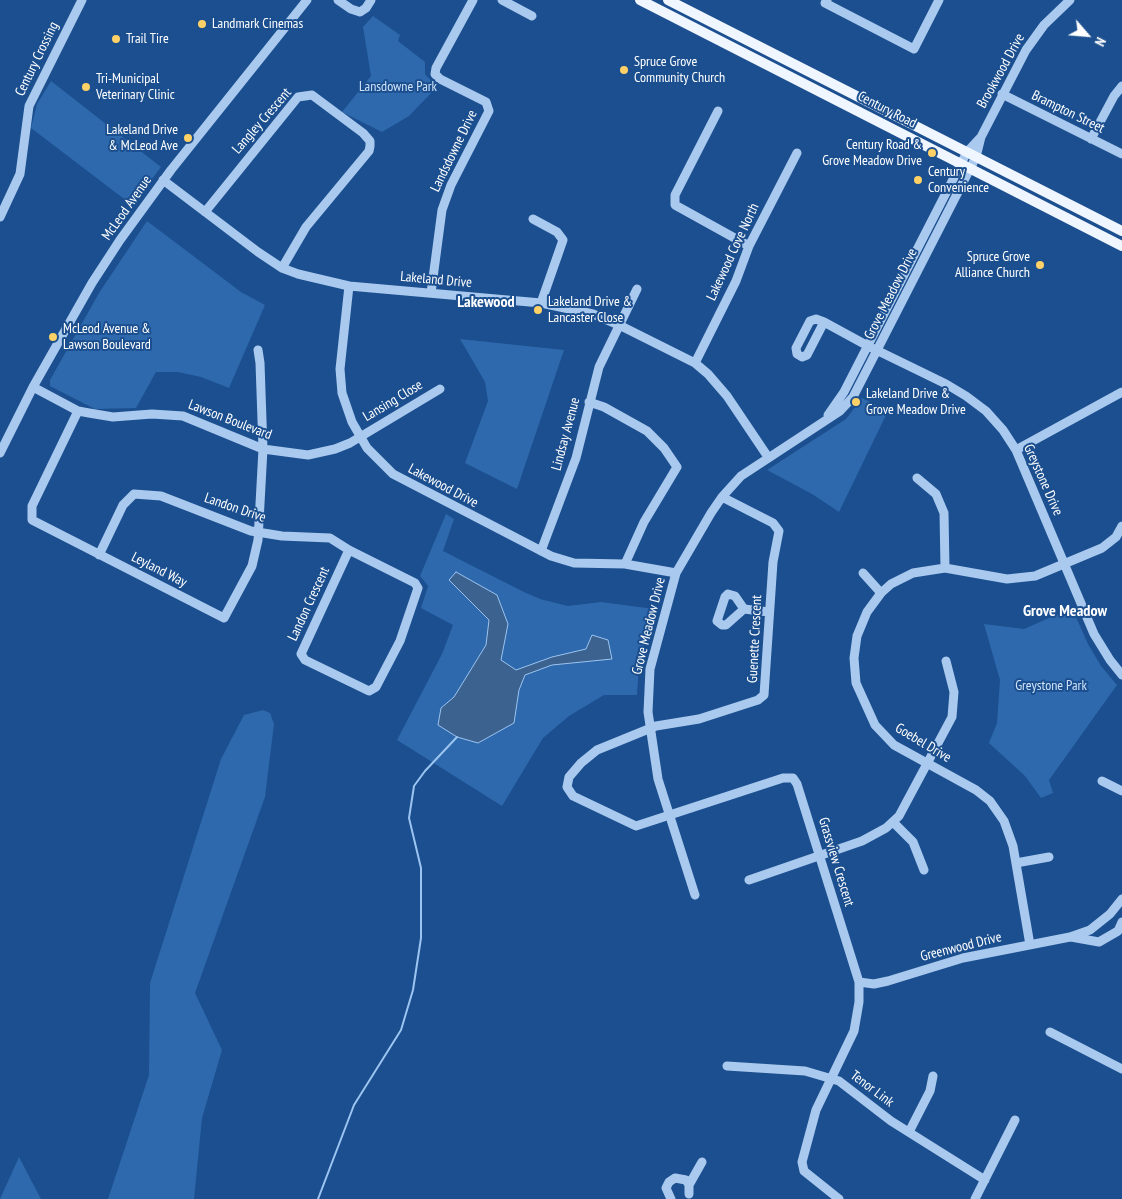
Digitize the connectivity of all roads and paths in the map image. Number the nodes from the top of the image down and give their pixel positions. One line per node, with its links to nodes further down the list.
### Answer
1 (82, 0): 23 (street, Century Crossing)
2 (307, 0): 21 (street, McLeod Avenue)
3 (338, 0): 4 (street)
4 (371, 0)
5 (473, 0): 31 (street, Landsdowne Drive)
6 (502, 0): 12 (street)
7 (640, 0): 20 (main road, Century Road)
8 (668, 0): 18 (main road, Century Road)
9 (939, 0): 11 (street)
10 (1070, 0): 14 (street, Brookwood Drive)
11 (826, 2)
12 (532, 16)
13 (1122, 86): 16 (street)
14 (1002, 94): 16 (street, Brampton Street); 18 (street, Brookwood Drive)
15 (718, 111): 26 (street)
16 (1091, 139): 19 (street, Brampton Street)
17 (797, 154): 26 (street, Lakewood Cove North)
18 (972, 154): 20 (street, Brookwood Drive); 25 (main road, Century Road)
19 (1122, 154)
20 (966, 166): 27 (main road, Century Road); 35 (street, Grove Meadow Drive); 37 (street, Grove Meadow Drive)
21 (163, 180): 22 (street, Lakeland Drive); 39 (street, McLeod Avenue)
22 (204, 212): 28 (street, Lakeland Drive); 28 (street, Langley Crescent)
23 (0, 217)
24 (533, 219): 32 (street)
25 (1122, 231)
26 (749, 246): 38 (street, Lakewood Cove North)
27 (1122, 246)
28 (282, 268): 29 (street, Lakeland Drive)
29 (349, 286): 31 (street, Lakeland Drive); 45 (street, Lakewood Drive)
30 (637, 288): 34 (street, Lindsay Avenue)
31 (432, 293): 32 (street, Lakeland Drive)
32 (541, 303): 34 (street, Lakeland Drive)
33 (824, 322): 35 (street, Greystone Drive)
34 (619, 325): 38 (street, Lakeland Drive); 42 (street, Lindsay Avenue)
35 (868, 346): 37 (street, Greystone Drive); 44 (street, Grove Meadow Drive)
36 (258, 350): 46 (street, Leyland Way)
37 (878, 350): 44 (street, Grove Meadow Drive); 47 (street, Greystone Drive)
38 (695, 363): 49 (street, Lakeland Drive)
39 (34, 387): 43 (street, Lawson Boulevard); 48 (street, McLeod Avenue)
40 (440, 389): 45 (street, Lansing Close)
41 (1122, 392): 47 (street)
42 (589, 402): 55 (street, Lindsay Avenue); 57 (street)
43 (78, 411): 46 (street, Lawson Boulevard); 56 (street, Leyland Way)
44 (823, 421): 49 (street, Grove Meadow Drive)
45 (360, 437): 46 (street, Lawson Boulevard); 55 (street, Lakewood Drive)
46 (263, 449): 53 (street, Leyland Way)
47 (1016, 450): 58 (street, Greystone Drive)
48 (0, 453)
49 (768, 457): 51 (street, Grove Meadow Drive)
50 (917, 478): 59 (street)
51 (722, 496): 61 (street, Grove Meadow Drive); 65 (street, Guenette Crescent)
52 (1122, 526): 58 (street, Goebel Drive)
53 (259, 532): 54 (street, Landon Drive); 56 (street, Landon Drive); 56 (street, Leyland Way)
54 (349, 550): 62 (street, Landon Drive); 62 (street, Landon Crescent)
55 (540, 552): 57 (street, Lakewood Drive)
56 (98, 554)
57 (626, 564): 61 (street, Lakewood Drive)
58 (1065, 564): 59 (street, Goebel Drive); 67 (street, Greystone Drive)
59 (945, 568): 63 (street, Goebel Drive)
60 (863, 572): 63 (street)
61 (676, 573): 69 (street, Grove Meadow Drive)
62 (417, 586)
63 (881, 593): 70 (street, Goebel Drive)
64 (744, 609): 65 (street)
65 (769, 612): 69 (street, Guenette Crescent)
66 (946, 662): 70 (street)
67 (1118, 665): 68 (street, Greystone Drive)
68 (1122, 675)
69 (649, 729): 73 (street, Grove Meadow Drive); 73 (street)
70 (928, 765): 74 (street); 77 (street, Goebel Drive)
71 (1102, 781): 72 (street)
72 (1122, 791)
73 (669, 816): 75 (street, Grassview Crescent); 80 (street, Grove Meadow Drive)
74 (893, 822): 75 (street); 78 (street)
75 (819, 855): 79 (street); 85 (street, Grassview Crescent)
76 (1049, 856): 77 (street)
77 (1016, 863): 84 (street, Goebel Drive)
78 (924, 870)
79 (749, 880)
80 (695, 895)
81 (1122, 899): 83 (street, Greenwood Drive)
82 (1122, 922): 83 (street, Greenwood Drive)
83 (1070, 937): 84 (street, Greenwood Drive)
84 (1030, 945): 85 (street, Greenwood Drive)
85 (859, 982): 90 (street, Grassview Crescent)
86 (1050, 1032): 88 (street)
87 (727, 1066): 90 (street, Tenor Link)
88 (1122, 1069)
89 (933, 1076): 92 (street)
90 (831, 1078): 92 (street, Tenor Link); 97 (street, Grassview Crescent)
91 (1015, 1120): 94 (street)
92 (909, 1132): 94 (street, Tenor Link)
93 (681, 1178): 95 (street); 95 (street); 96 (street)
94 (985, 1180): 98 (street)
95 (689, 1194)
96 (666, 1197)
97 (839, 1199)
98 (975, 1199)

